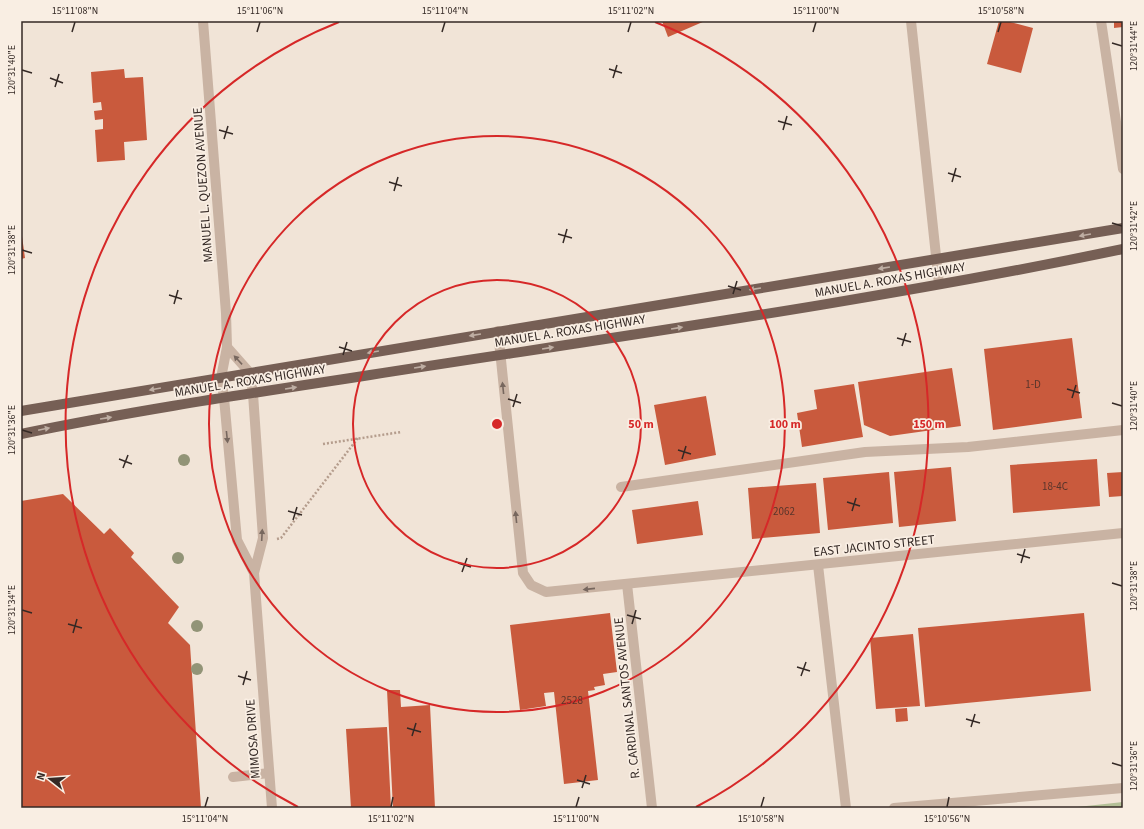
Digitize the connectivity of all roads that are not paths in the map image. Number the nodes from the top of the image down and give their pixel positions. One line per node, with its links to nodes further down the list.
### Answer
1 (203, 21): 10 (street, MANUEL L. QUEZON AVENUE)
2 (911, 21): 7 (street)
3 (1101, 21): 4 (street)
4 (1123, 163)
5 (1123, 228): 7 (main road, MANUEL A. ROXAS HIGHWAY, one-way to 7)
6 (1123, 249): 8 (main road, MANUEL A. ROXAS HIGHWAY)
7 (936, 260): 8 (street); 9 (main road, MANUEL A. ROXAS HIGHWAY, one-way to 9)
8 (939, 284): 11 (main road, MANUEL A. ROXAS HIGHWAY, one-way to 8)
9 (498, 331): 11 (street, EAST JACINTO STREET); 12 (main road, MANUEL A. ROXAS HIGHWAY, one-way to 12)
10 (227, 347): 12 (street, one-way to 10); 13 (street, MANUEL L. QUEZON AVENUE)
11 (500, 355): 14 (main road, MANUEL A. ROXAS HIGHWAY, one-way to 11); 23 (street, EAST JACINTO STREET, one-way to 11)
12 (250, 372): 13 (main road, MANUEL A. ROXAS HIGHWAY); 14 (street, MIMOSA DRIVE)
13 (221, 378): 15 (street, MANUEL L. QUEZON AVENUE); 16 (main road, MANUEL A. ROXAS HIGHWAY, one-way to 16)
14 (253, 394): 15 (main road, MANUEL A. ROXAS HIGHWAY); 22 (street, MIMOSA DRIVE, one-way to 14)
15 (224, 398): 18 (main road, MANUEL A. ROXAS HIGHWAY, one-way to 15); 22 (street, MIMOSA DRIVE, one-way to 22)
16 (21, 411)
17 (1123, 430): 19 (street)
18 (21, 434)
19 (621, 487)
20 (1123, 533): 21 (street, EAST JACINTO STREET)
21 (818, 565): 23 (street, EAST JACINTO STREET); 29 (street)
22 (254, 573): 24 (street, MIMOSA DRIVE)
23 (627, 584): 28 (street, R. CARDINAL SANTOS AVENUE)
24 (268, 773): 25 (street); 27 (street, MIMOSA DRIVE)
25 (232, 777)
26 (1123, 788): 30 (street)
27 (272, 808)
28 (652, 808)
29 (846, 808)
30 (894, 808)

